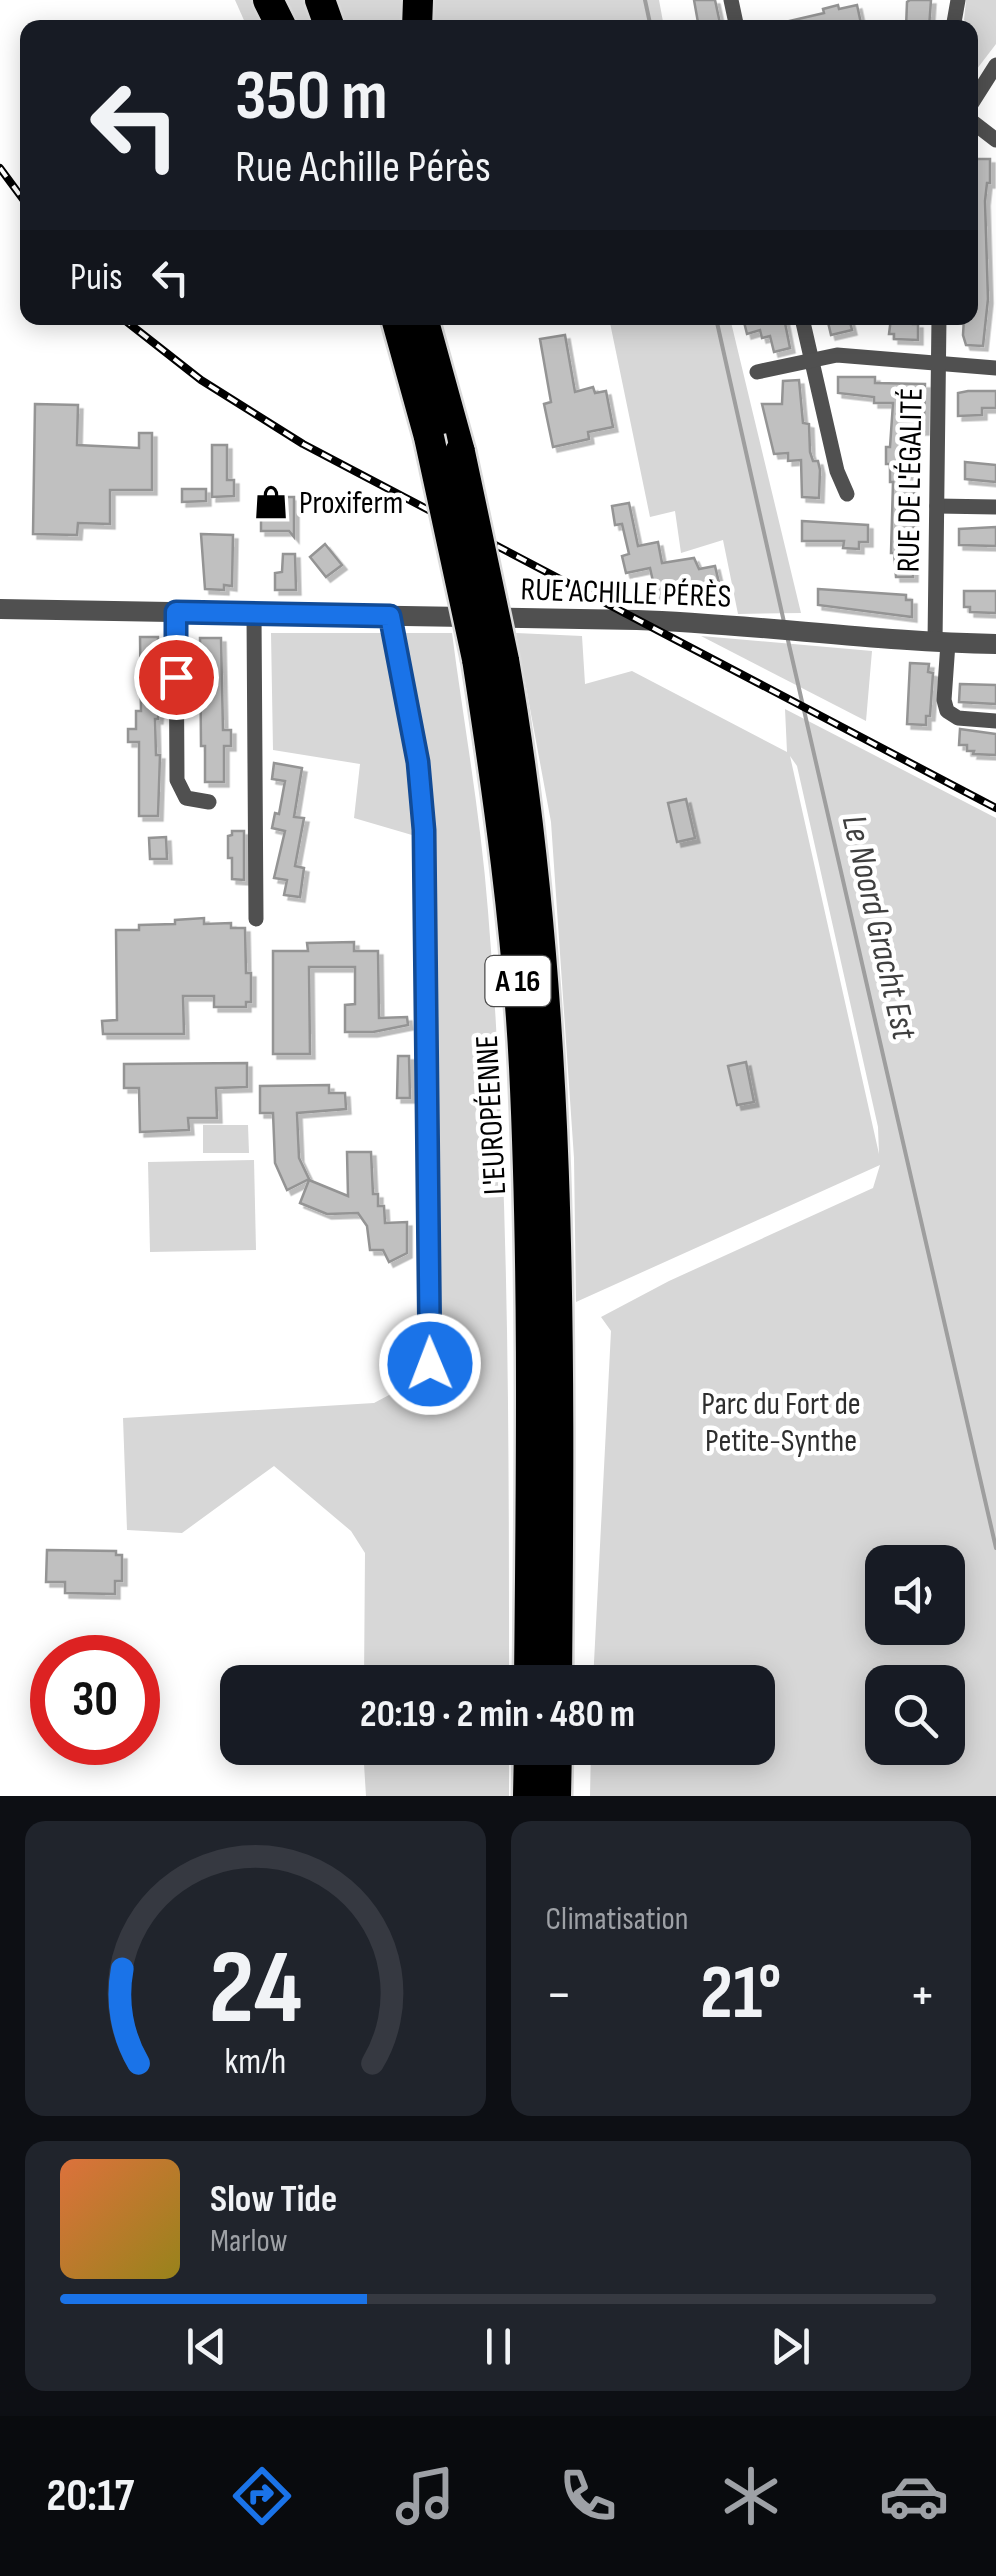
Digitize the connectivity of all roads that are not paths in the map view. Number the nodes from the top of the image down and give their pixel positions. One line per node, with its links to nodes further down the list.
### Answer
1 (996, 65): 2 (street)
2 (978, 93)
3 (398, 325): 22 (highway, L'EUROPÉENNE / A 16, bridge)
4 (425, 325): 12 (highway, L'EUROPÉENNE / A 16)
5 (437, 325): 12 (highway)
6 (804, 325): 8 (street)
7 (939, 325): 9 (street, RUE DE L'ÉGALITÉ)
8 (811, 359): 9 (street); 11 (street); 13 (street)
9 (938, 363): 10 (street); 14 (street, RUE DE L'ÉGALITÉ)
10 (996, 368)
11 (756, 372)
12 (460, 452): 22 (highway, L'EUROPÉENNE / A 16, bridge)
13 (847, 494)
14 (937, 506): 15 (street); 20 (street, RUE DE L'ÉGALITÉ)
15 (996, 507)
16 (0, 609): 17 (street, RUE ACHILLE PÉRÈS)
17 (176, 612): 18 (street, RUE ACHILLE PÉRÈS); 24 (street)
18 (254, 614): 19 (street, RUE ACHILLE PÉRÈS); 25 (street)
19 (390, 616): 20 (street, RUE ACHILLE PÉRÈS); 26 (street)
20 (941, 643): 21 (street, RUE ACHILLE PÉRÈS); 23 (street, RUE DE L'ÉGALITÉ)
21 (996, 644)
22 (490, 660): 27 (highway, L'EUROPÉENNE / A 16)
23 (996, 722)
24 (209, 802)
25 (256, 919)
26 (430, 1364)
27 (545, 1364): 28 (highway, L'EUROPÉENNE / A 16); 29 (highway, L'EUROPÉENNE / A 16)
28 (530, 1665)
29 (556, 1665)
30 (529, 1765): 32 (highway)
31 (557, 1765): 33 (highway)
32 (528, 1796)
33 (556, 1796)

